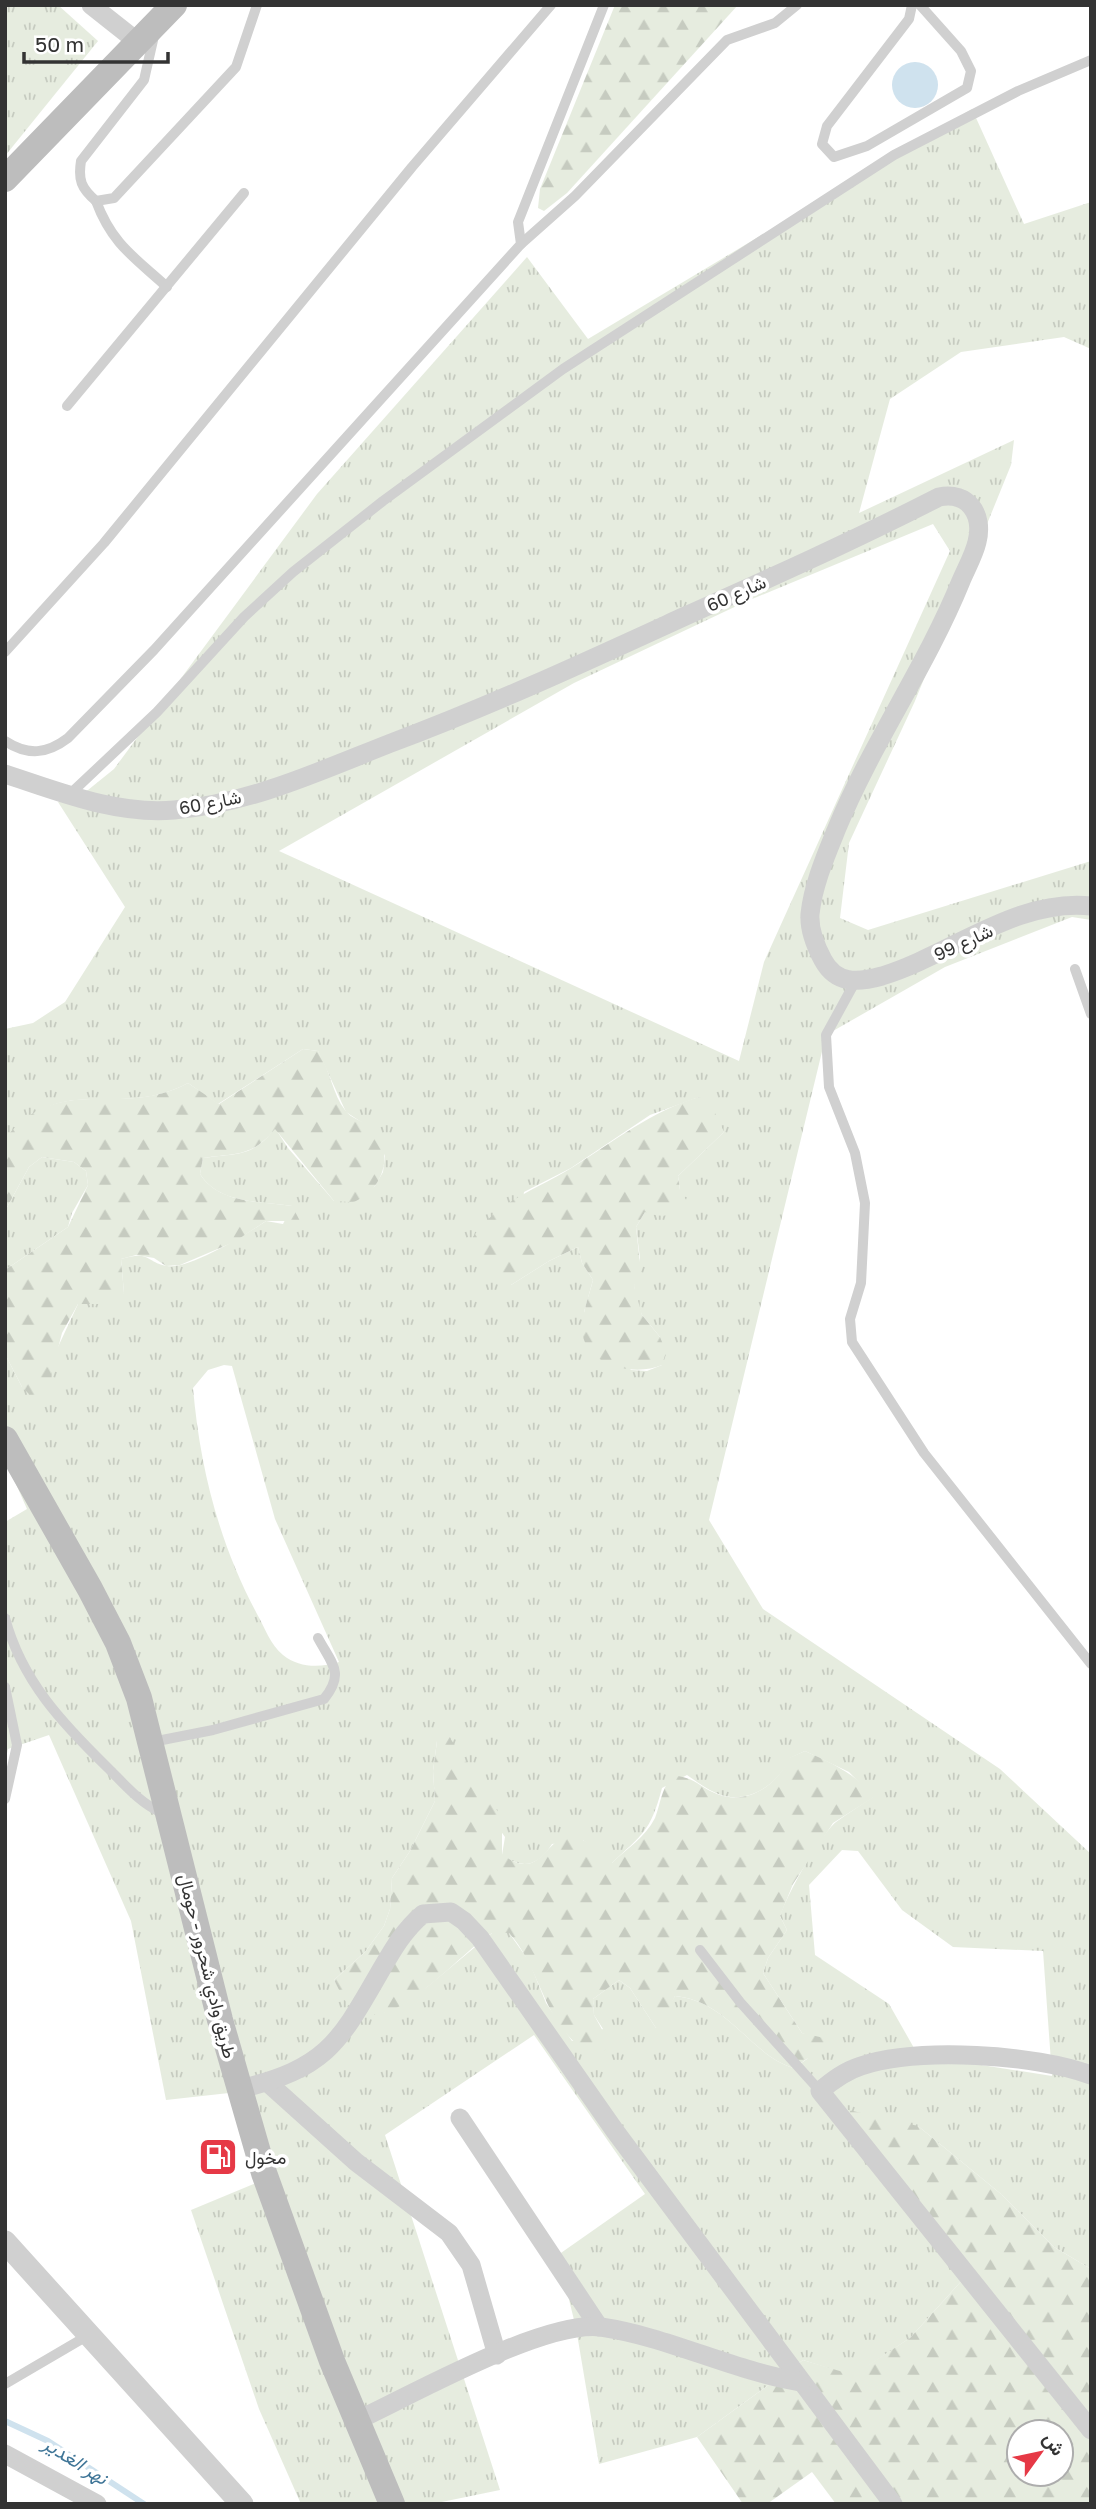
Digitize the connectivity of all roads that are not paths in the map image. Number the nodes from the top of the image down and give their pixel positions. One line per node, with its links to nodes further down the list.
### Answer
1 (91, 5): 9 (street)
2 (174, 5): 9 (main road)
3 (257, 5): 13 (lane)
4 (551, 5): 17 (lane)
5 (604, 5): 14 (lane)
6 (797, 5): 14 (lane)
7 (912, 5): 8 (lane)
8 (920, 5)
9 (147, 34): 11 (main road); 13 (lane)
10 (1091, 60): 20 (lane)
11 (5, 180)
12 (244, 193): 15 (lane)
13 (96, 201): 15 (lane)
14 (521, 244): 18 (lane)
15 (167, 286): 16 (lane)
16 (67, 406)
17 (5, 652)
18 (5, 741)
19 (5, 774): 20 (street, شارع 60)
20 (69, 795): 23 (street, شارع 60)
21 (1091, 906): 23 (street, شارع 99)
22 (1075, 969): 24 (lane)
23 (845, 980): 28 (lane)
24 (1091, 1014)
25 (5, 1439): 30 (main road, طريق وادي شحرور - حومال)
26 (5, 1618): 32 (lane)
27 (318, 1638): 30 (lane)
28 (1091, 1664)
29 (5, 1687): 31 (lane)
30 (151, 1742): 32 (main road, طريق وادي شحرور - حومال)
31 (5, 1799)
32 (169, 1816): 36 (main road, طريق وادي شحرور - حومال)
33 (700, 1950): 37 (lane)
34 (1091, 2075): 37 (street)
35 (267, 2082): 36 (street); 42 (street); 43 (street)
36 (240, 2089): 45 (main road, طريق وادي شحرور - حومال)
37 (820, 2091): 46 (street)
38 (460, 2118): 40 (street)
39 (5, 2242): 41 (street)
40 (599, 2327): 42 (street); 43 (street)
41 (87, 2336): 44 (lane); 49 (street)
42 (497, 2355): 45 (street)
43 (801, 2382): 51 (street)
44 (5, 2384)
45 (356, 2421): 50 (main road, طريق وادي شحرور - حومال)
46 (1091, 2430)
47 (5, 2454): 48 (street)
48 (97, 2504)
49 (243, 2504)
50 (392, 2504)
51 (893, 2504)

